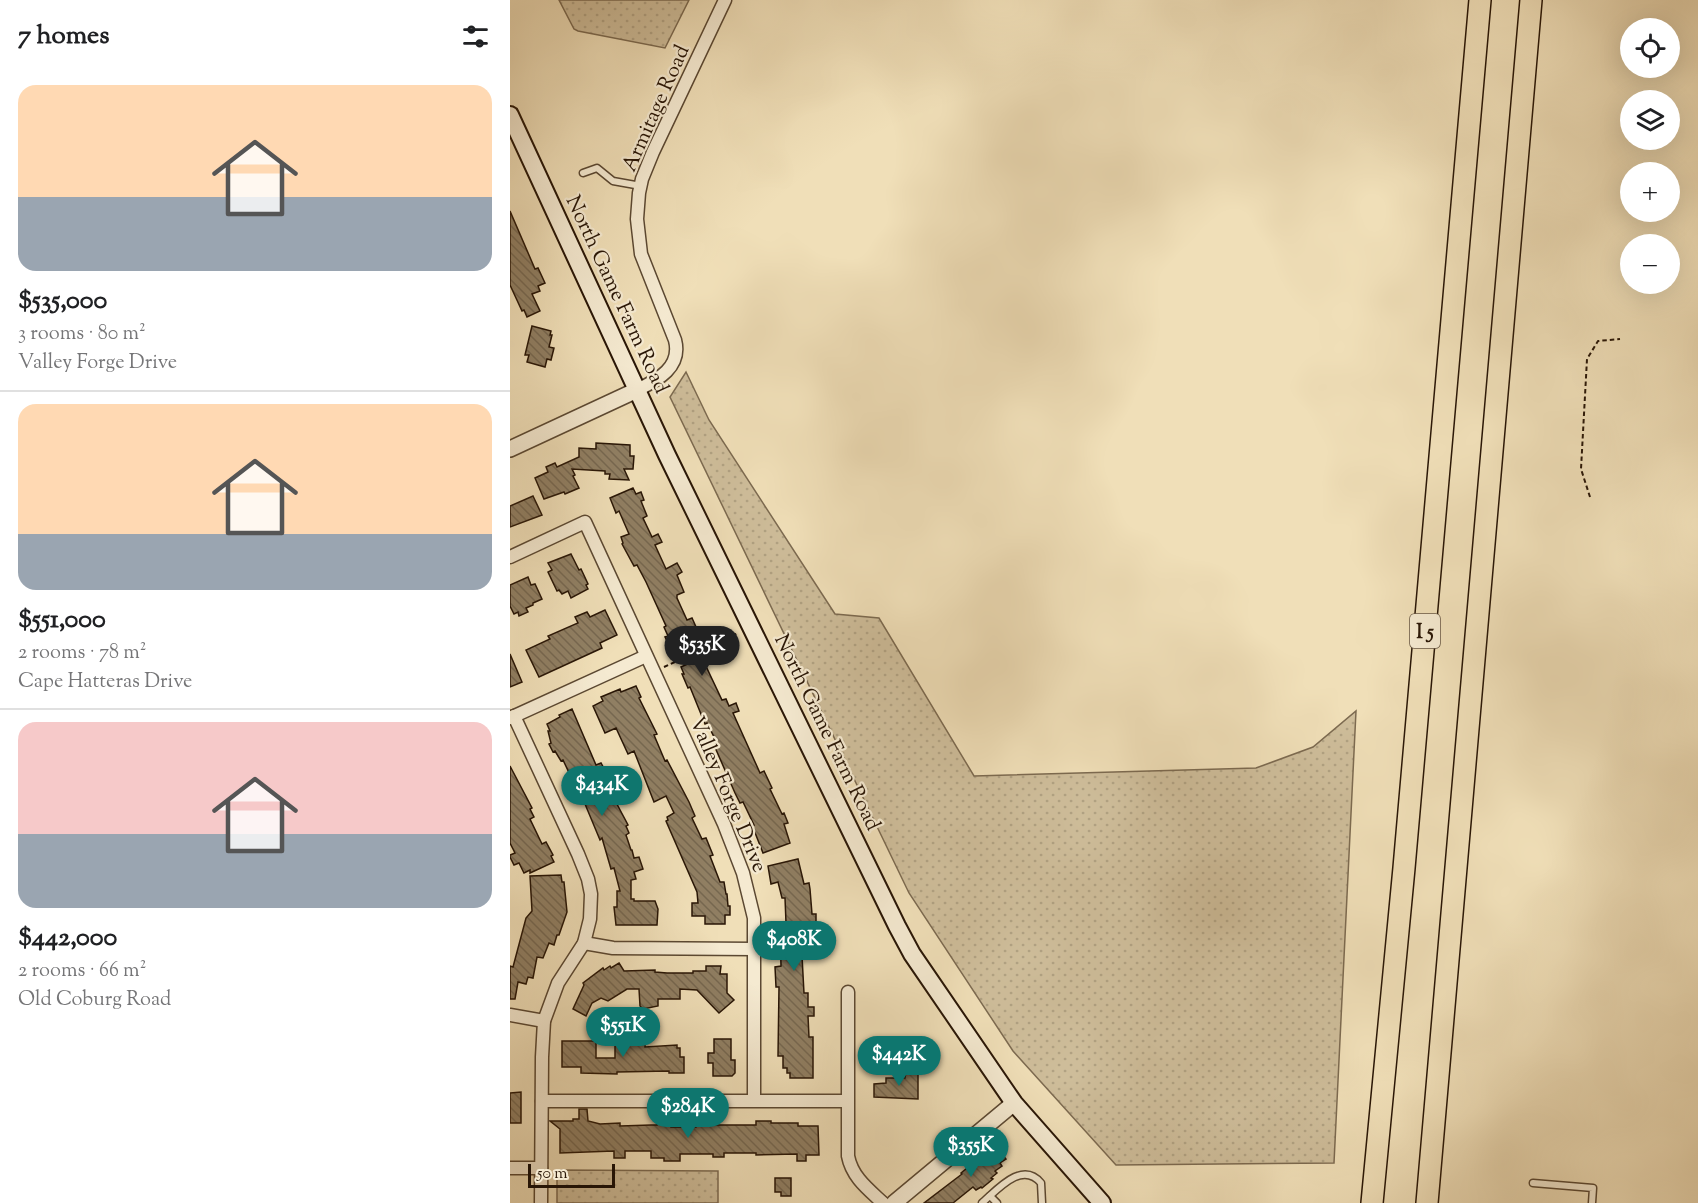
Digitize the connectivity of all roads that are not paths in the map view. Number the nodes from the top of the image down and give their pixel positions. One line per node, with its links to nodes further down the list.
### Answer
1 (726, 0): 6 (street, Armitage Road)
2 (1480, 0): 32 (highway, I 5)
3 (1531, 0): 33 (highway)
4 (510, 115): 7 (main road, North Game Farm Road)
5 (584, 173): 6 (lane)
6 (641, 186): 7 (street, Armitage Road)
7 (637, 390): 8 (street); 20 (main road, North Game Farm Road)
8 (510, 449)
9 (510, 556): 10 (street, Valley Forge Drive)
10 (646, 656): 11 (street); 13 (street, Valley Forge Drive)
11 (512, 717): 12 (street)
12 (584, 943): 13 (street); 16 (street)
13 (755, 949): 17 (street, Valley Forge Drive)
14 (848, 992): 19 (street)
15 (510, 1015): 16 (street)
16 (544, 1021): 18 (street)
17 (754, 1100): 18 (street); 19 (street)
18 (542, 1101): 22 (street)
19 (847, 1101): 26 (street)
20 (1014, 1103): 27 (street); 31 (main road, North Game Farm Road)
21 (510, 1168): 22 (street)
22 (542, 1168): 25 (street)
23 (1533, 1183): 34 (lane)
24 (990, 1196): 28 (lane); 29 (lane); 30 (lane)
25 (541, 1203)
26 (883, 1203)
27 (894, 1203)
28 (982, 1203)
29 (997, 1203)
30 (1042, 1203)
31 (1102, 1203)
32 (1372, 1203)
33 (1427, 1203)
34 (1592, 1203)

